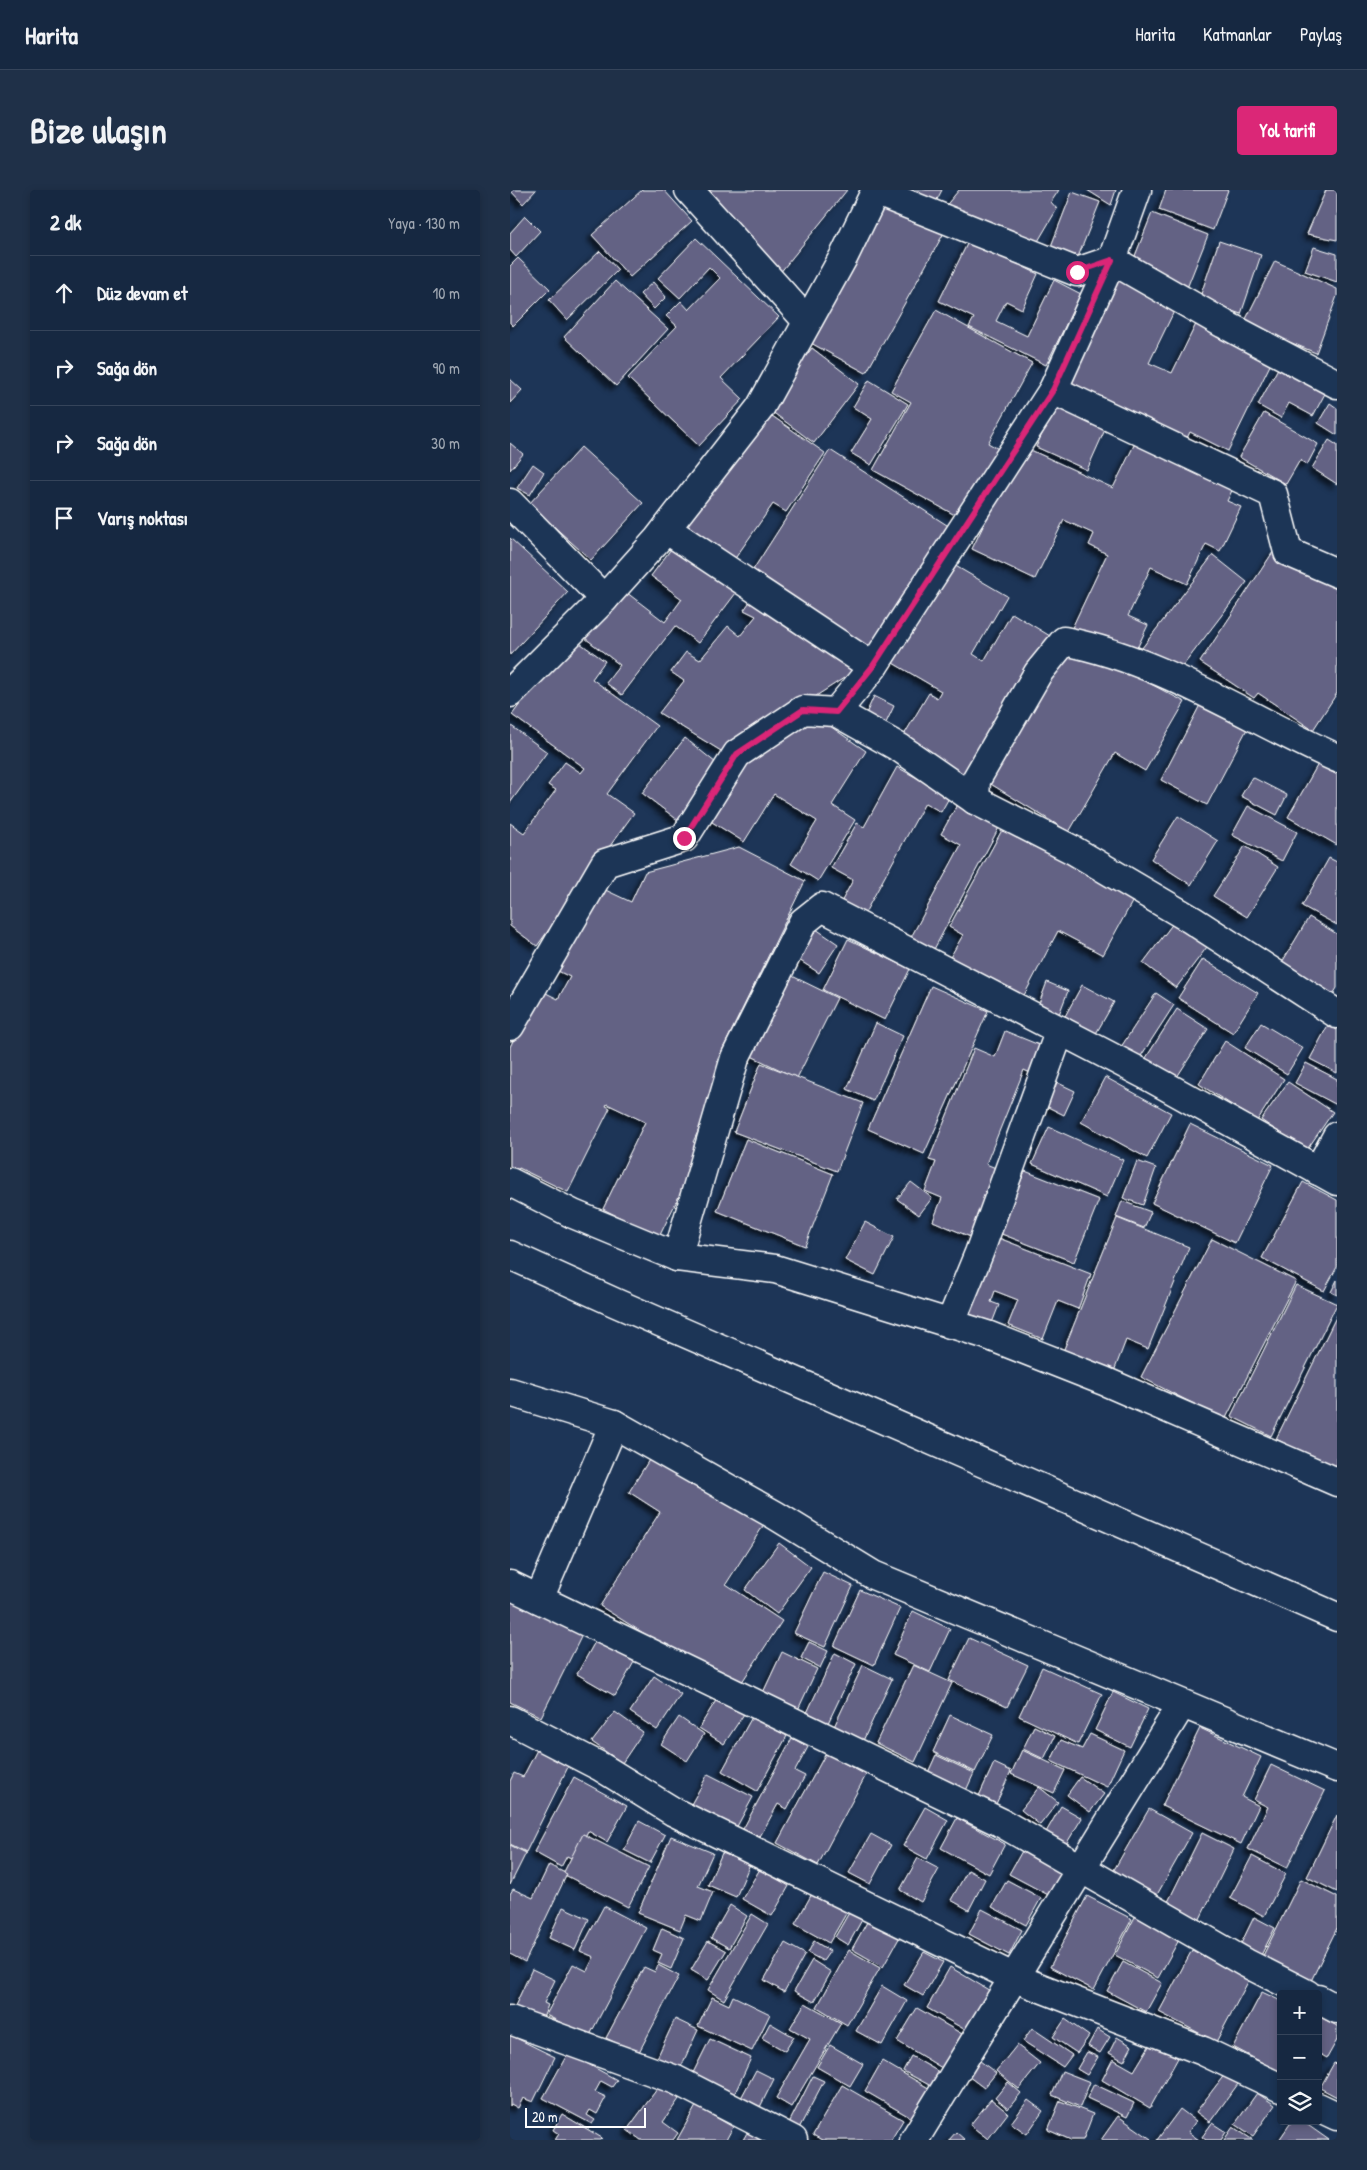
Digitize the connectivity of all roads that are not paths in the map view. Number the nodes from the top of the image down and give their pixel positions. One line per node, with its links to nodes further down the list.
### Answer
1 (689, 190): 5 (street)
2 (1138, 190): 4 (street)
3 (875, 191): 4 (street); 5 (street)
4 (1112, 260): 6 (street); 7 (street)
5 (807, 321): 9 (street)
6 (1337, 384)
7 (1053, 390): 10 (street); 12 (street)
8 (510, 503): 11 (street)
9 (666, 529): 11 (street); 12 (street)
10 (1337, 573)
11 (604, 598): 13 (street)
12 (873, 666): 14 (street)
13 (510, 693)
14 (836, 712): 16 (street); 18 (street)
15 (1333, 748): 16 (street)
16 (975, 800): 17 (street)
17 (1337, 1014)
18 (510, 1026)
19 (1060, 1030): 21 (street); 24 (street); 25 (street)
20 (1337, 1136): 21 (street)
21 (1328, 1176)
22 (510, 1182): 24 (street)
23 (510, 1255): 31 (street)
24 (677, 1257): 25 (street)
25 (950, 1324): 28 (street)
26 (510, 1392): 27 (street)
27 (614, 1424): 30 (street); 32 (street)
28 (1337, 1482)
29 (510, 1585): 30 (street)
30 (539, 1599): 35 (street)
31 (1337, 1617)
32 (1182, 1704): 34 (street); 35 (street)
33 (510, 1720): 36 (street)
34 (1337, 1768)
35 (1081, 1870): 36 (street); 37 (street)
36 (1015, 1978): 41 (street); 45 (street)
37 (1299, 1990)
38 (1322, 2001): 39 (street)
39 (1337, 2009)
40 (510, 2020): 44 (street)
41 (1277, 2086)
42 (1322, 2108): 43 (street)
43 (1337, 2116)
44 (793, 2140)
45 (914, 2140)

